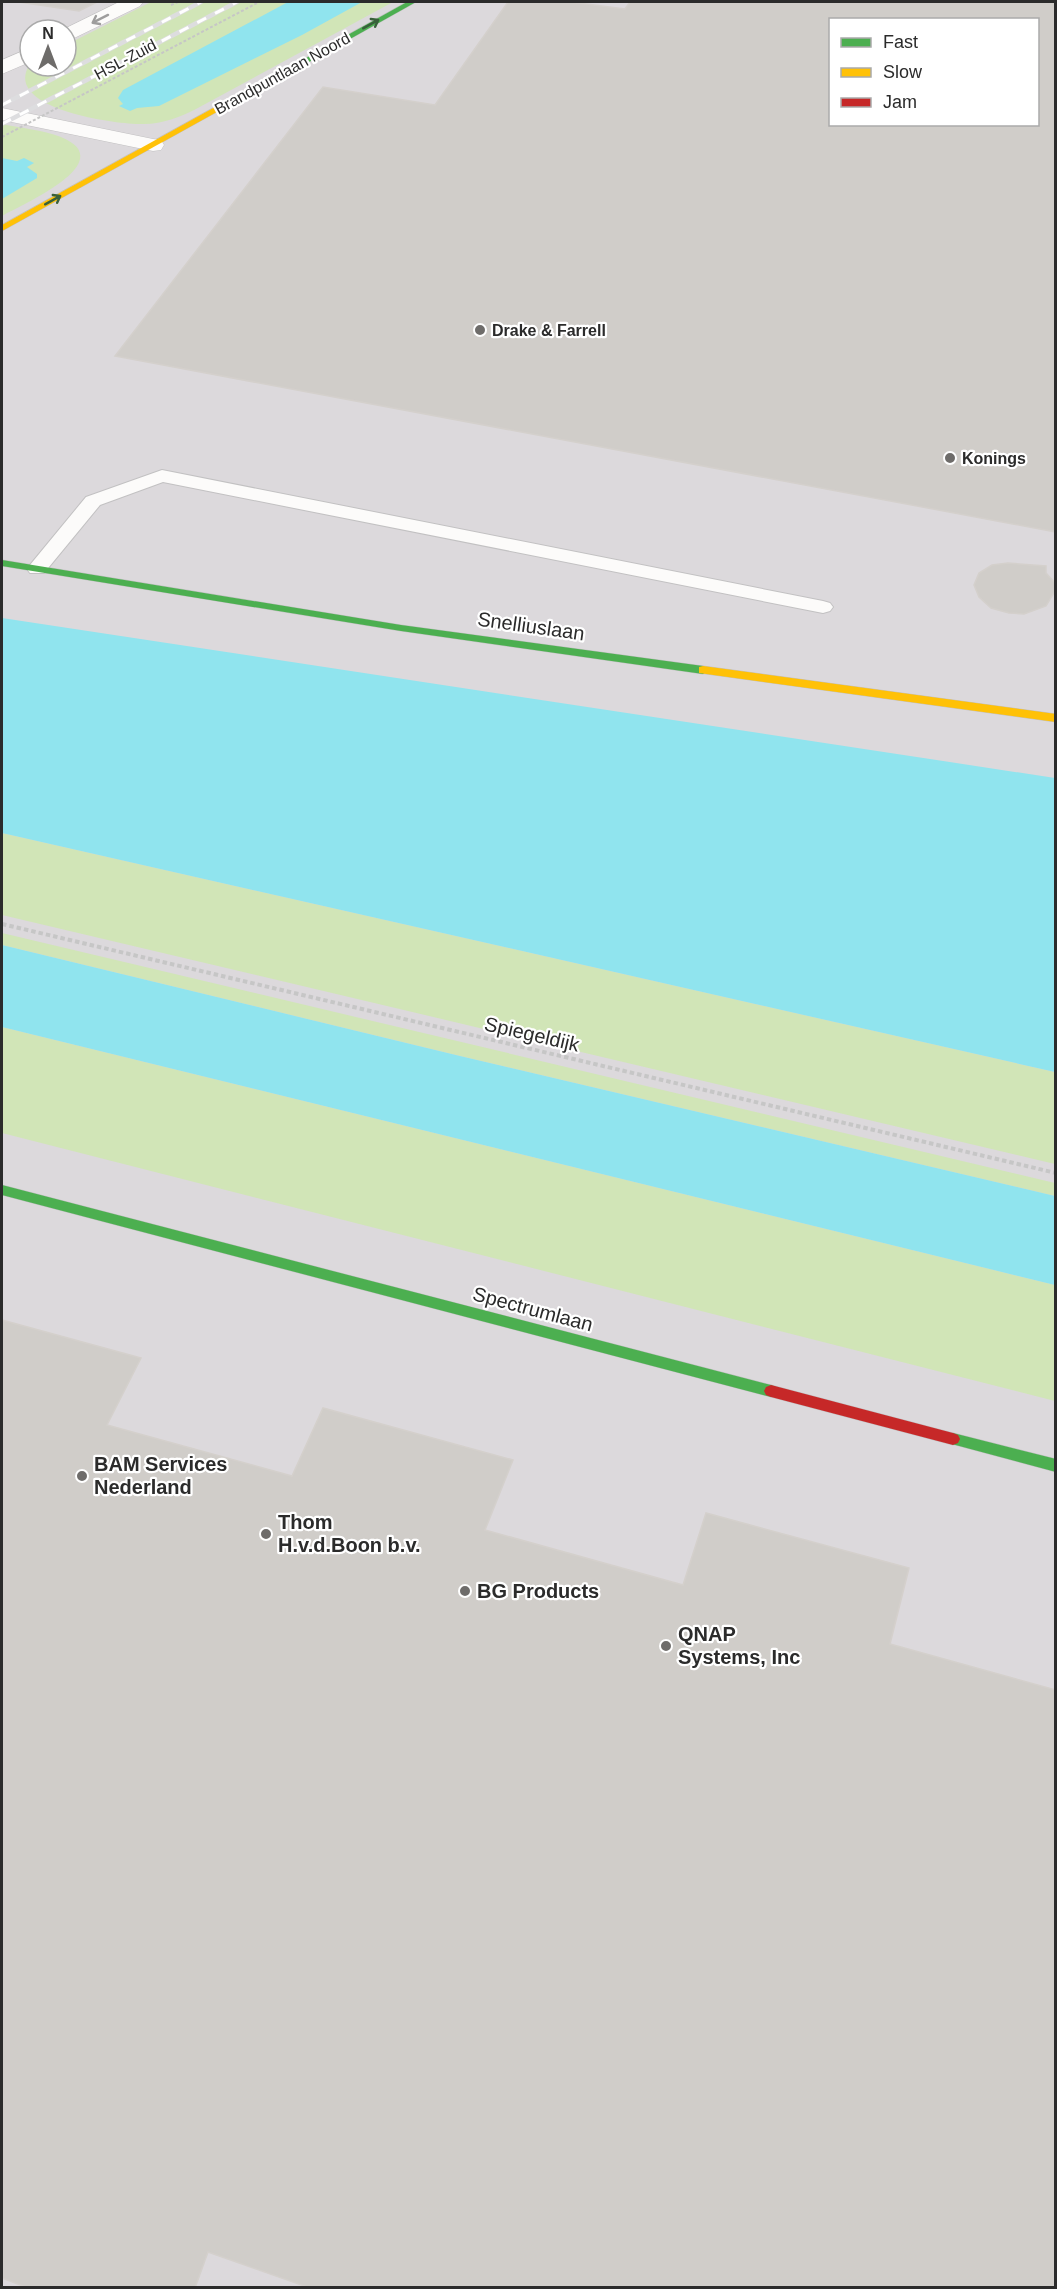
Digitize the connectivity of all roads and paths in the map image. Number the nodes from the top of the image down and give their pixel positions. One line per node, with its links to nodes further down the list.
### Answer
1 (133, 2): 4 (street, one-way to 4)
2 (260, 2): 8 (path, HSL-Zuid, bridge)
3 (412, 2): 9 (street, Brandpuntlaan Noord, one-way to 3)
4 (78, 30)
5 (18, 60): 6 (street)
6 (2, 68)
7 (2, 114): 9 (street)
8 (2, 137)
9 (153, 145): 10 (street, Brandpuntlaan Noord, one-way to 9)
10 (2, 228)
11 (2, 563): 12 (street, Snelliuslaan)
12 (37, 569): 13 (lane); 14 (street, Snelliuslaan)
13 (823, 607)
14 (1056, 718)
15 (2, 924): 16 (path, Spiegeldijk)
16 (1056, 1173)
17 (2, 1190): 18 (street, Spectrumlaan)
18 (1056, 1466)

